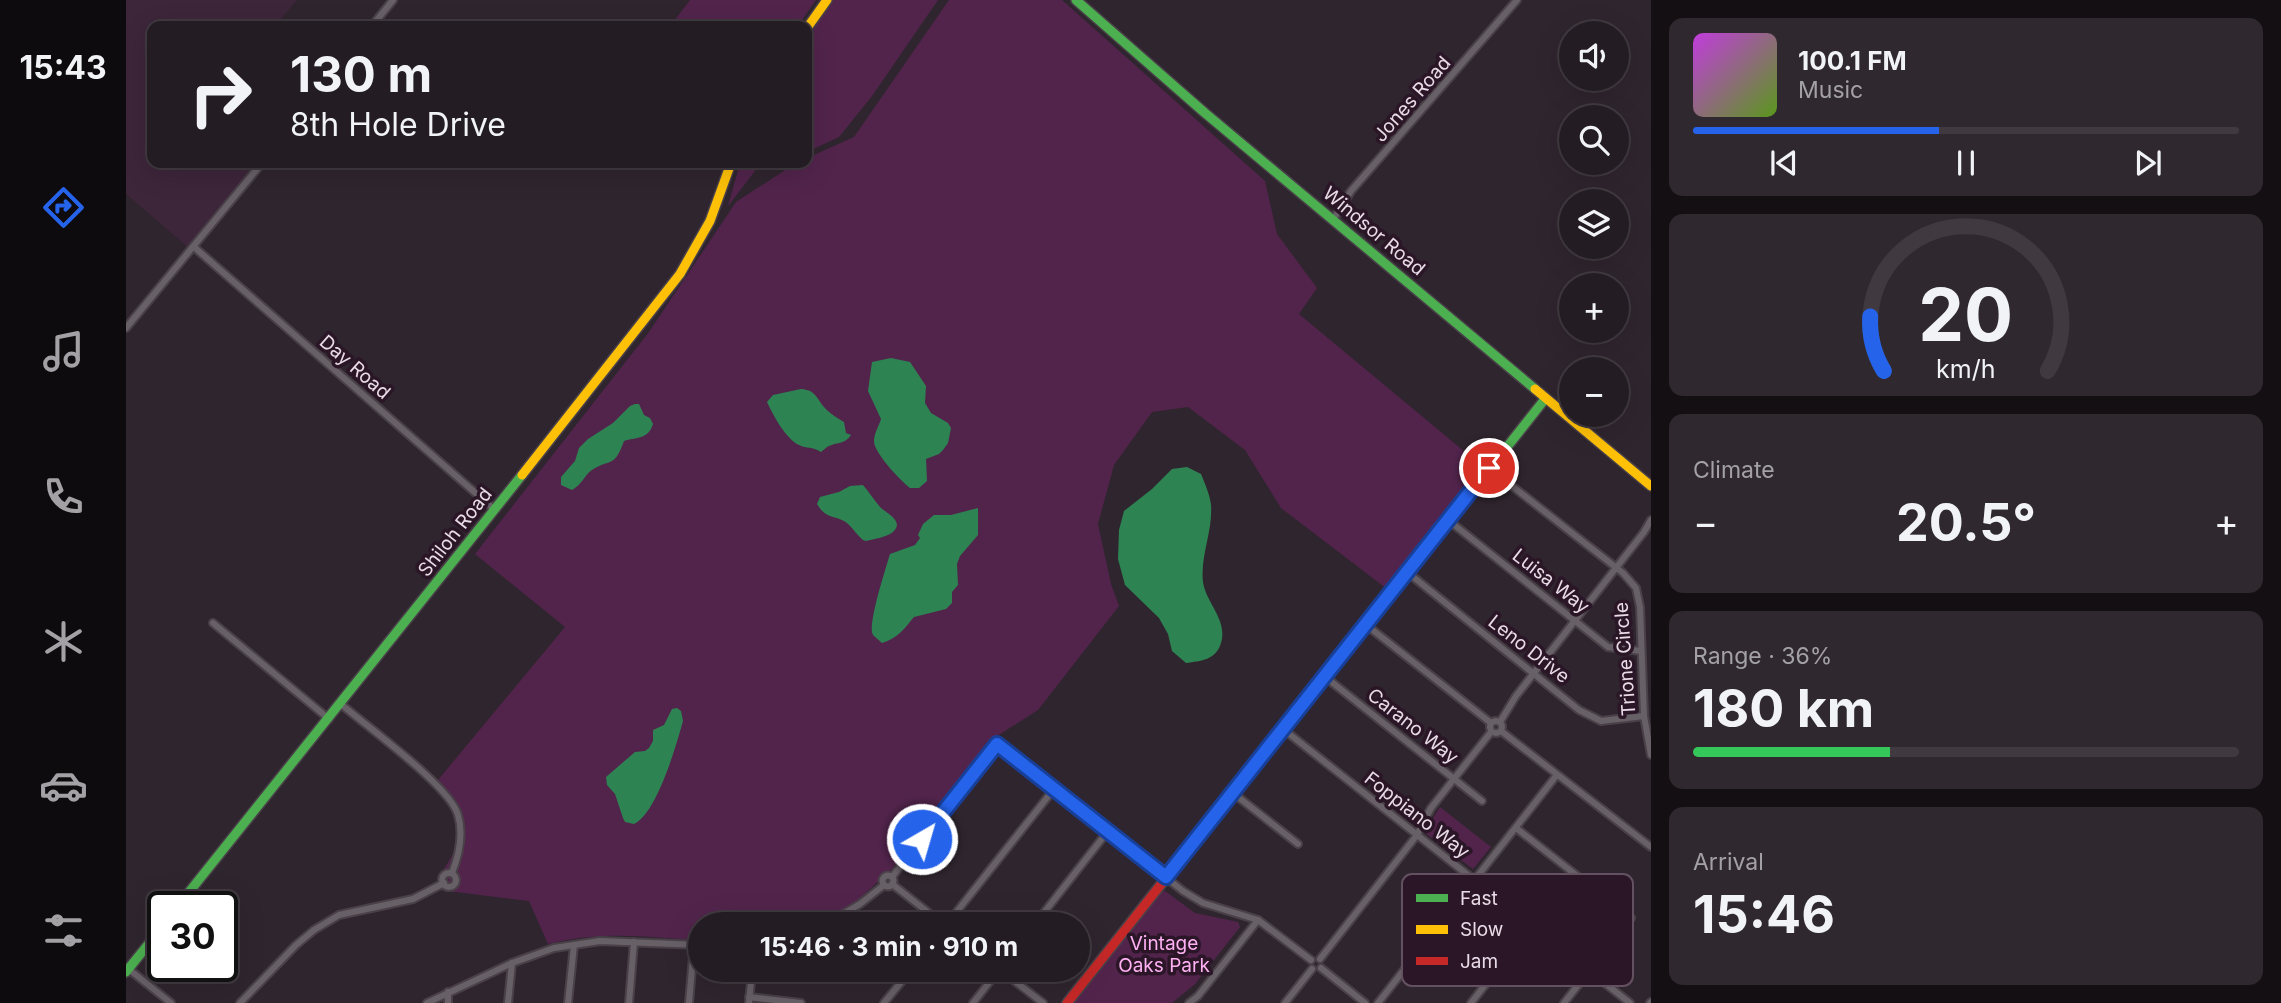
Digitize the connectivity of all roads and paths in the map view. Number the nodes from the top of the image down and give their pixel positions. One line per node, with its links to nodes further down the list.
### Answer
1 (393, 0): 5 (street)
2 (827, 0): 6 (main road)
3 (1076, 0): 9 (main road, Windsor Road)
4 (1517, 0): 9 (street, Jones Road)
5 (376, 21)
6 (812, 21)
7 (258, 168): 10 (street)
8 (730, 168): 15 (main road, Shiloh Road)
9 (1333, 220): 12 (main road, Windsor Road)
10 (194, 247): 11 (street); 15 (street, Day Road)
11 (126, 328)
12 (1545, 398): 13 (main road); 14 (main road, Windsor Road)
13 (1489, 468): 16 (main road); 18 (street, Trione Circle)
14 (1651, 486)
15 (495, 510): 26 (main road, Shiloh Road)
16 (1448, 520): 19 (main road); 20 (street, Luisa Way)
17 (1651, 520): 18 (street)
18 (1616, 568): 20 (street); 23 (street, Trione Circle)
19 (1407, 572): 22 (main road); 24 (street, Leno Drive)
20 (1575, 620): 23 (street, Luisa Way); 24 (street)
21 (213, 623): 28 (street)
22 (1365, 624): 25 (main road); 30 (street)
23 (1641, 651): 27 (street, Trione Circle)
24 (1534, 672): 27 (street, Leno Drive); 29 (street)
25 (1324, 676): 31 (main road); 36 (street, Carano Way)
26 (341, 704): 28 (main road, Shiloh Road); 78 (street)
27 (1644, 716): 34 (street, Trione Circle)
28 (329, 719): 50 (main road, Shiloh Road)
29 (1500, 722): 30 (street); 32 (street)
30 (1491, 723): 33 (street)
31 (1283, 729): 38 (main road); 42 (street, Foppiano Way)
32 (1500, 731): 33 (street); 35 (street)
33 (1491, 732): 36 (street)
34 (1651, 755)
35 (1556, 776): 40 (street); 44 (street)
36 (1454, 779): 39 (street, Carano Way); 42 (street)
37 (1054, 789): 41 (street); 49 (street); 53 (street)
38 (1233, 793): 43 (street); 48 (main road)
39 (1482, 801)
40 (1516, 828): 46 (street); 47 (street)
41 (1108, 831): 48 (street); 54 (street)
42 (1417, 835): 45 (street, Foppiano Way); 60 (street)
43 (1298, 844)
44 (1651, 848)
45 (1467, 874)
46 (1480, 874)
47 (1575, 874)
48 (1166, 877): 55 (street); 89 (main road)
49 (889, 882): 51 (street); 52 (street)
50 (190, 891)
51 (846, 912)
52 (929, 912)
53 (955, 912)
54 (1044, 912)
55 (1258, 920): 61 (street); 90 (street)
56 (634, 942): 58 (street); 59 (street); 83 (street)
57 (147, 945): 64 (main road)
58 (574, 945): 62 (street); 82 (street)
59 (688, 945)
60 (1320, 959): 61 (street); 63 (street)
61 (1311, 960): 65 (street)
62 (512, 963): 75 (street); 81 (street)
63 (1321, 968): 65 (street); 92 (street)
64 (127, 969): 77 (street)
65 (1312, 969): 91 (street)
66 (1402, 973): 93 (street)
67 (692, 982): 84 (street)
68 (751, 982): 76 (street)
69 (901, 982): 86 (street)
70 (990, 982): 87 (street)
71 (1016, 982): 88 (street)
72 (1484, 986): 94 (street)
73 (1578, 986): 95 (street)
74 (1609, 986): 96 (street, Foppiano Way)
75 (449, 992): 79 (street); 80 (street)
76 (749, 1000): 85 (street)
77 (171, 1003)
78 (240, 1003)
79 (427, 1003)
80 (447, 1003)
81 (508, 1003)
82 (568, 1003)
83 (629, 1003)
84 (689, 1003)
85 (801, 1003)
86 (884, 1003)
87 (972, 1003)
88 (1043, 1003)
89 (1067, 1003)
90 (1189, 1003)
91 (1285, 1003)
92 (1364, 1003)
93 (1378, 1003)
94 (1471, 1003)
95 (1564, 1003)
96 (1630, 1003)

